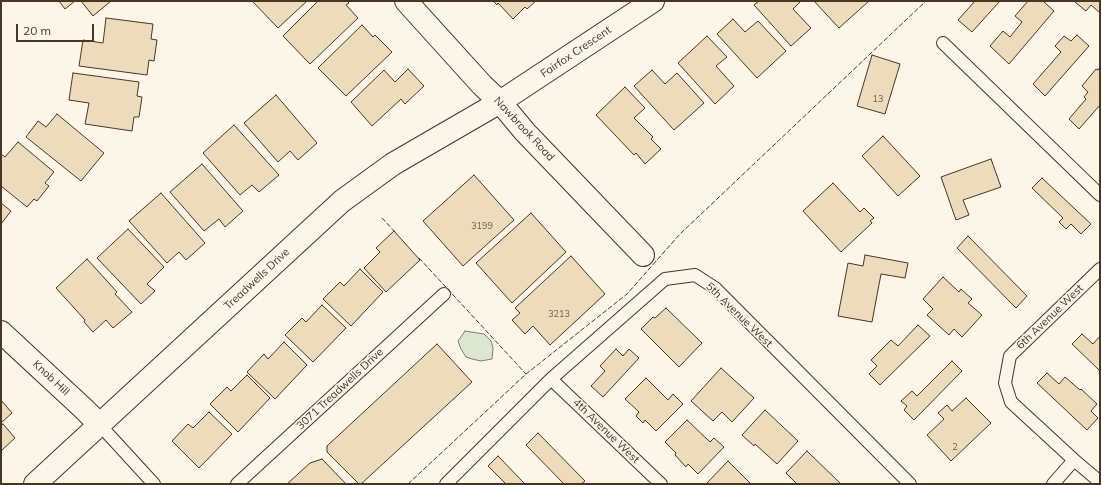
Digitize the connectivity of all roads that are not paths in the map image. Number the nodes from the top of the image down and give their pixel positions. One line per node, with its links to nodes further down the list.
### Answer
1 (406, 1): 4 (street, Nawbrook Road)
2 (653, 1): 4 (street, Fairfox Crescent)
3 (943, 43): 5 (lane)
4 (500, 102): 6 (street, Nawbrook Road); 11 (street, Treadwells Drive)
5 (1100, 194)
6 (643, 255)
7 (1100, 269): 12 (lane, 6th Avenue West)
8 (444, 294): 16 (lane, 3071 Treadwells Drive)
9 (1, 332): 11 (street, Knob Hill)
10 (551, 379): 17 (lane, 5th Avenue West); 18 (lane, 4th Avenue West); 19 (lane, 5th Avenue West)
11 (99, 424): 14 (street, Treadwells Drive); 15 (lane)
12 (1074, 460): 13 (lane, 6th Avenue West); 20 (lane)
13 (1100, 482)
14 (35, 484)
15 (154, 484)
16 (237, 484)
17 (446, 484)
18 (661, 484)
19 (910, 484)
20 (1053, 484)

